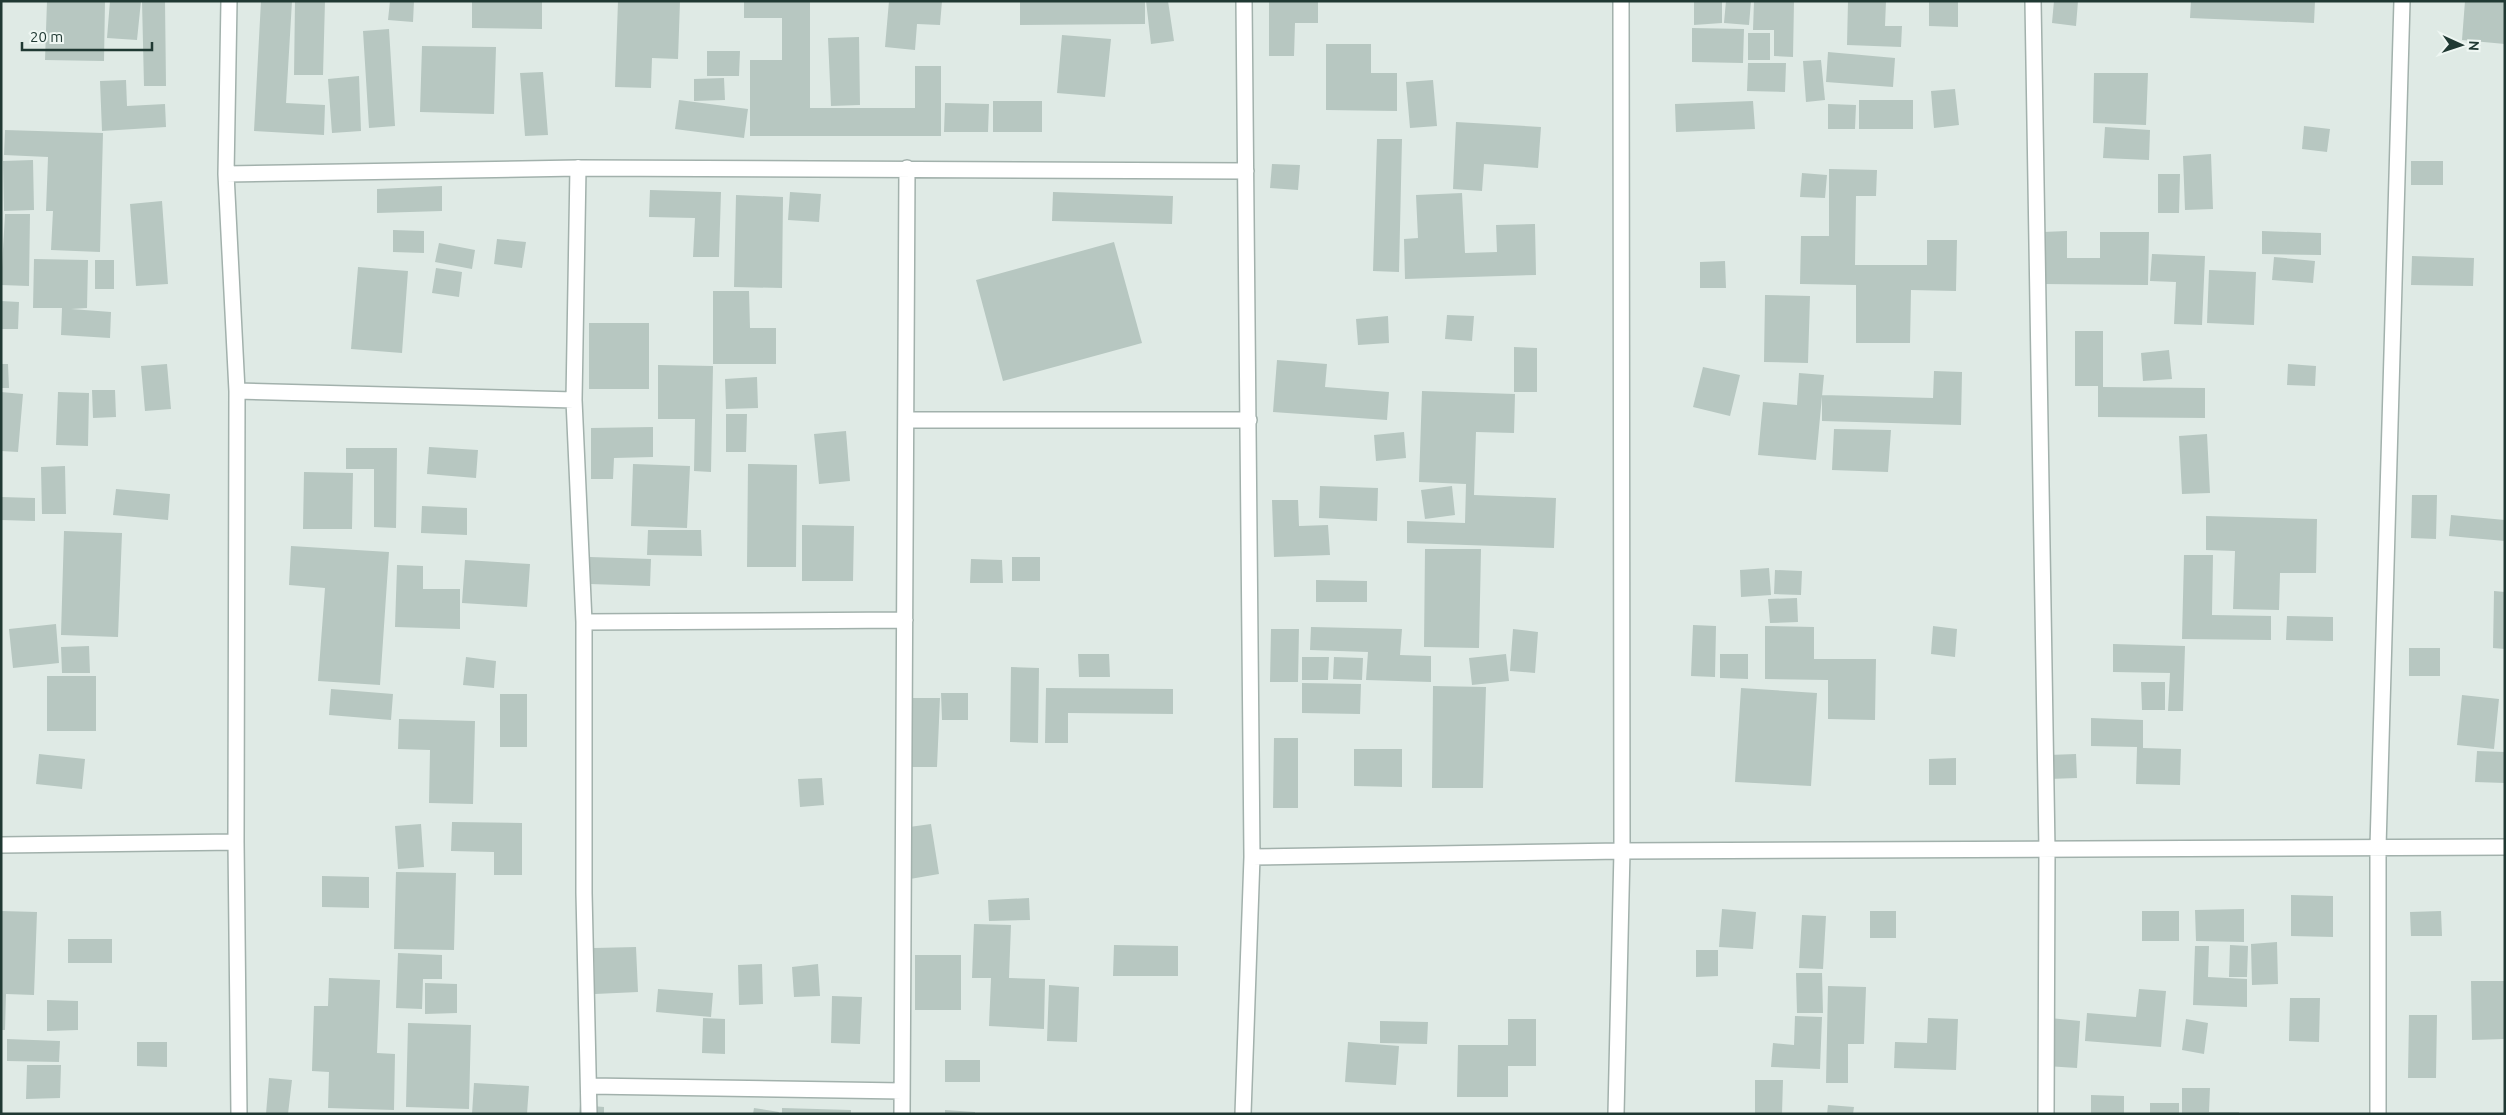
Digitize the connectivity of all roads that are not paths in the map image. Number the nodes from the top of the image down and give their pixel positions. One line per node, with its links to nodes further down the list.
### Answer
1 (229, 1): 9 (street)
2 (1244, 1): 8 (street)
3 (1621, 1): 21 (street)
4 (2033, 1): 20 (street)
5 (2402, 1): 18 (street)
6 (578, 168): 7 (street); 9 (street); 11 (street)
7 (907, 168): 8 (street); 12 (street)
8 (1246, 171): 13 (street)
9 (226, 174): 10 (street)
10 (237, 391): 11 (street); 16 (street)
11 (574, 400): 15 (street)
12 (906, 420): 13 (street); 14 (street)
13 (1249, 420): 22 (street)
14 (905, 620): 15 (street); 24 (street)
15 (584, 622): 23 (street)
16 (236, 842): 17 (street); 25 (street)
17 (1, 845)
18 (2378, 847): 19 (street); 20 (street); 31 (street)
19 (2505, 847)
20 (2047, 850): 21 (street); 30 (street)
21 (1622, 851): 22 (street); 29 (street)
22 (1252, 857): 28 (street)
23 (590, 1086): 24 (street); 26 (street)
24 (902, 1091): 27 (street)
25 (239, 1114)
26 (589, 1114)
27 (902, 1114)
28 (1242, 1114)
29 (1616, 1114)
30 (2046, 1114)
31 (2378, 1114)

